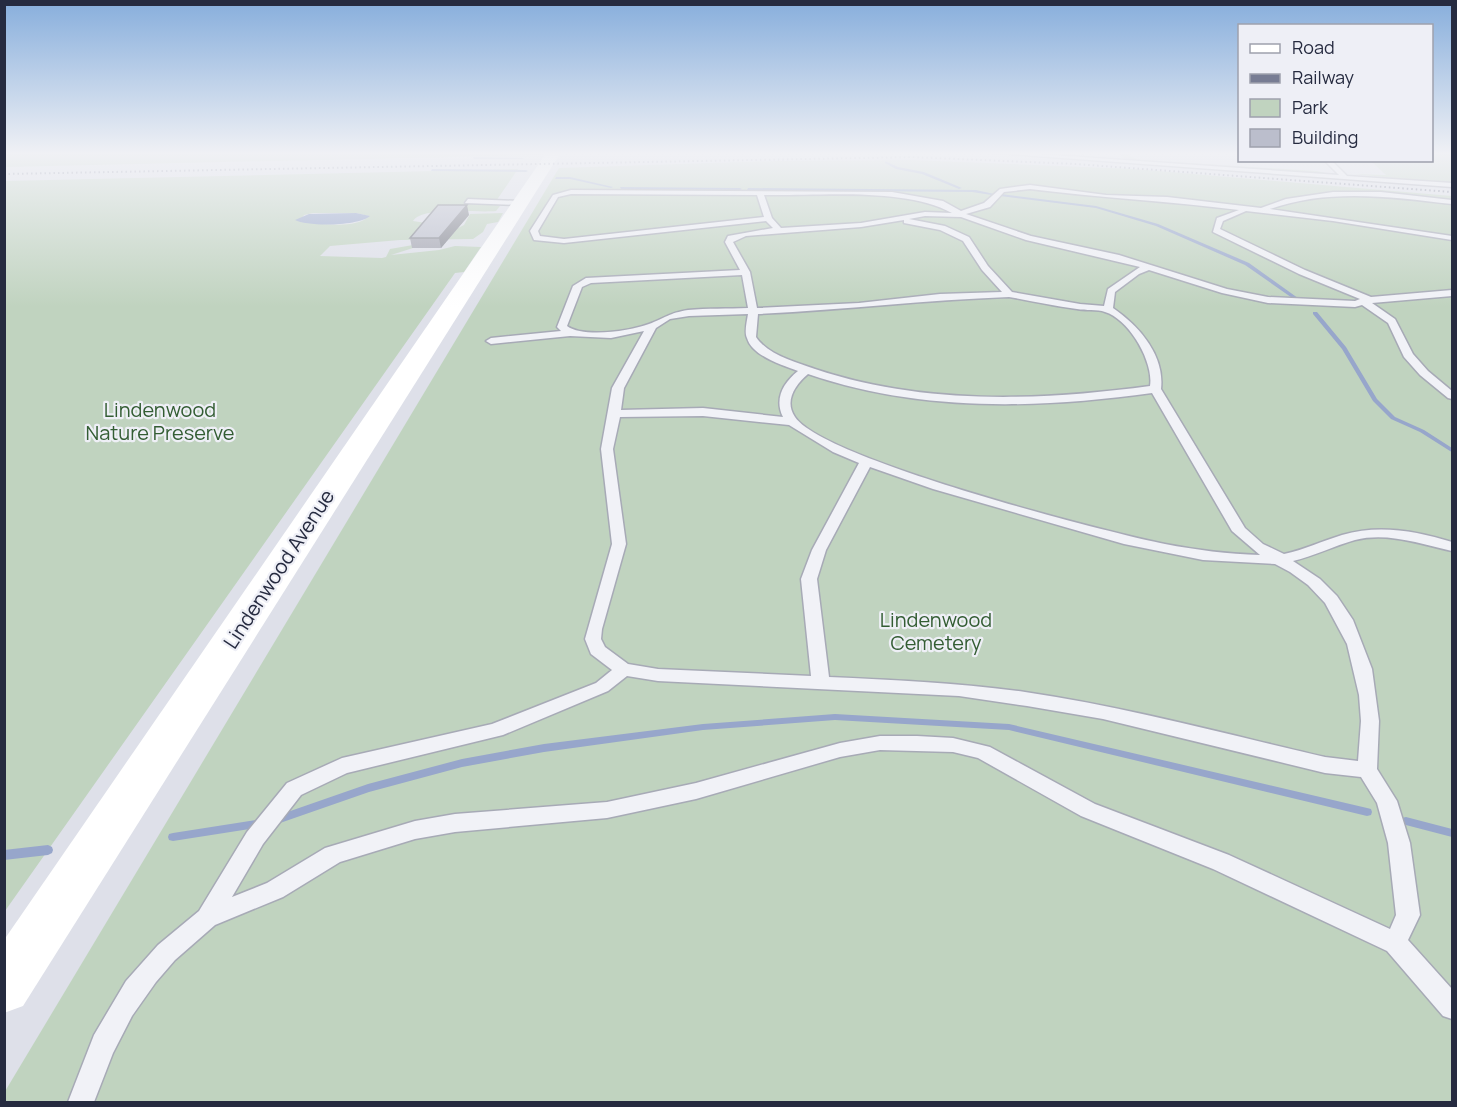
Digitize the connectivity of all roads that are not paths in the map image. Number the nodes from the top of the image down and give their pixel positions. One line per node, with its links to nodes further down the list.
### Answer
1 (519, 203): 42 (street, Lindenwood Avenue)
2 (550, 204): 11 (lane)
3 (763, 204): 11 (lane)
4 (937, 204): 10 (lane)
5 (988, 204): 10 (lane)
6 (1202, 204): 8 (lane)
7 (1277, 204): 9 (lane)
8 (1249, 210): 9 (lane); 20 (lane)
9 (1261, 211): 14 (lane)
10 (963, 214): 12 (lane); 15 (lane)
11 (768, 219): 13 (lane)
12 (899, 220): 13 (lane); 18 (lane)
13 (779, 230): 16 (lane)
14 (1452, 238)
15 (1149, 267): 20 (lane); 22 (lane)
16 (746, 272): 23 (lane); 25 (lane)
17 (1452, 293): 19 (lane)
18 (1009, 294): 22 (lane); 23 (lane)
19 (1417, 297): 20 (lane); 21 (lane)
20 (1367, 300): 31 (lane)
21 (1452, 305)
22 (1108, 309): 30 (lane)
23 (753, 311): 24 (lane); 29 (lane)
24 (652, 326): 26 (lane); 28 (lane)
25 (570, 333): 26 (lane); 27 (lane)
26 (596, 336): 28 (lane)
27 (491, 341)
28 (642, 343): 32 (lane)
29 (806, 370): 30 (lane); 33 (lane)
30 (1155, 389): 36 (lane)
31 (1452, 396)
32 (615, 414): 33 (lane); 37 (lane)
33 (792, 422): 34 (lane)
34 (867, 461): 36 (lane); 38 (lane)
35 (1452, 547): 36 (lane)
36 (1275, 560): 39 (lane)
37 (624, 669): 38 (lane); 40 (lane)
38 (821, 683): 39 (lane)
39 (1367, 770): 41 (lane)
40 (207, 918): 41 (lane); 44 (lane)
41 (1395, 943): 43 (lane)
42 (4, 987)
43 (1452, 1007)
44 (81, 1102)

